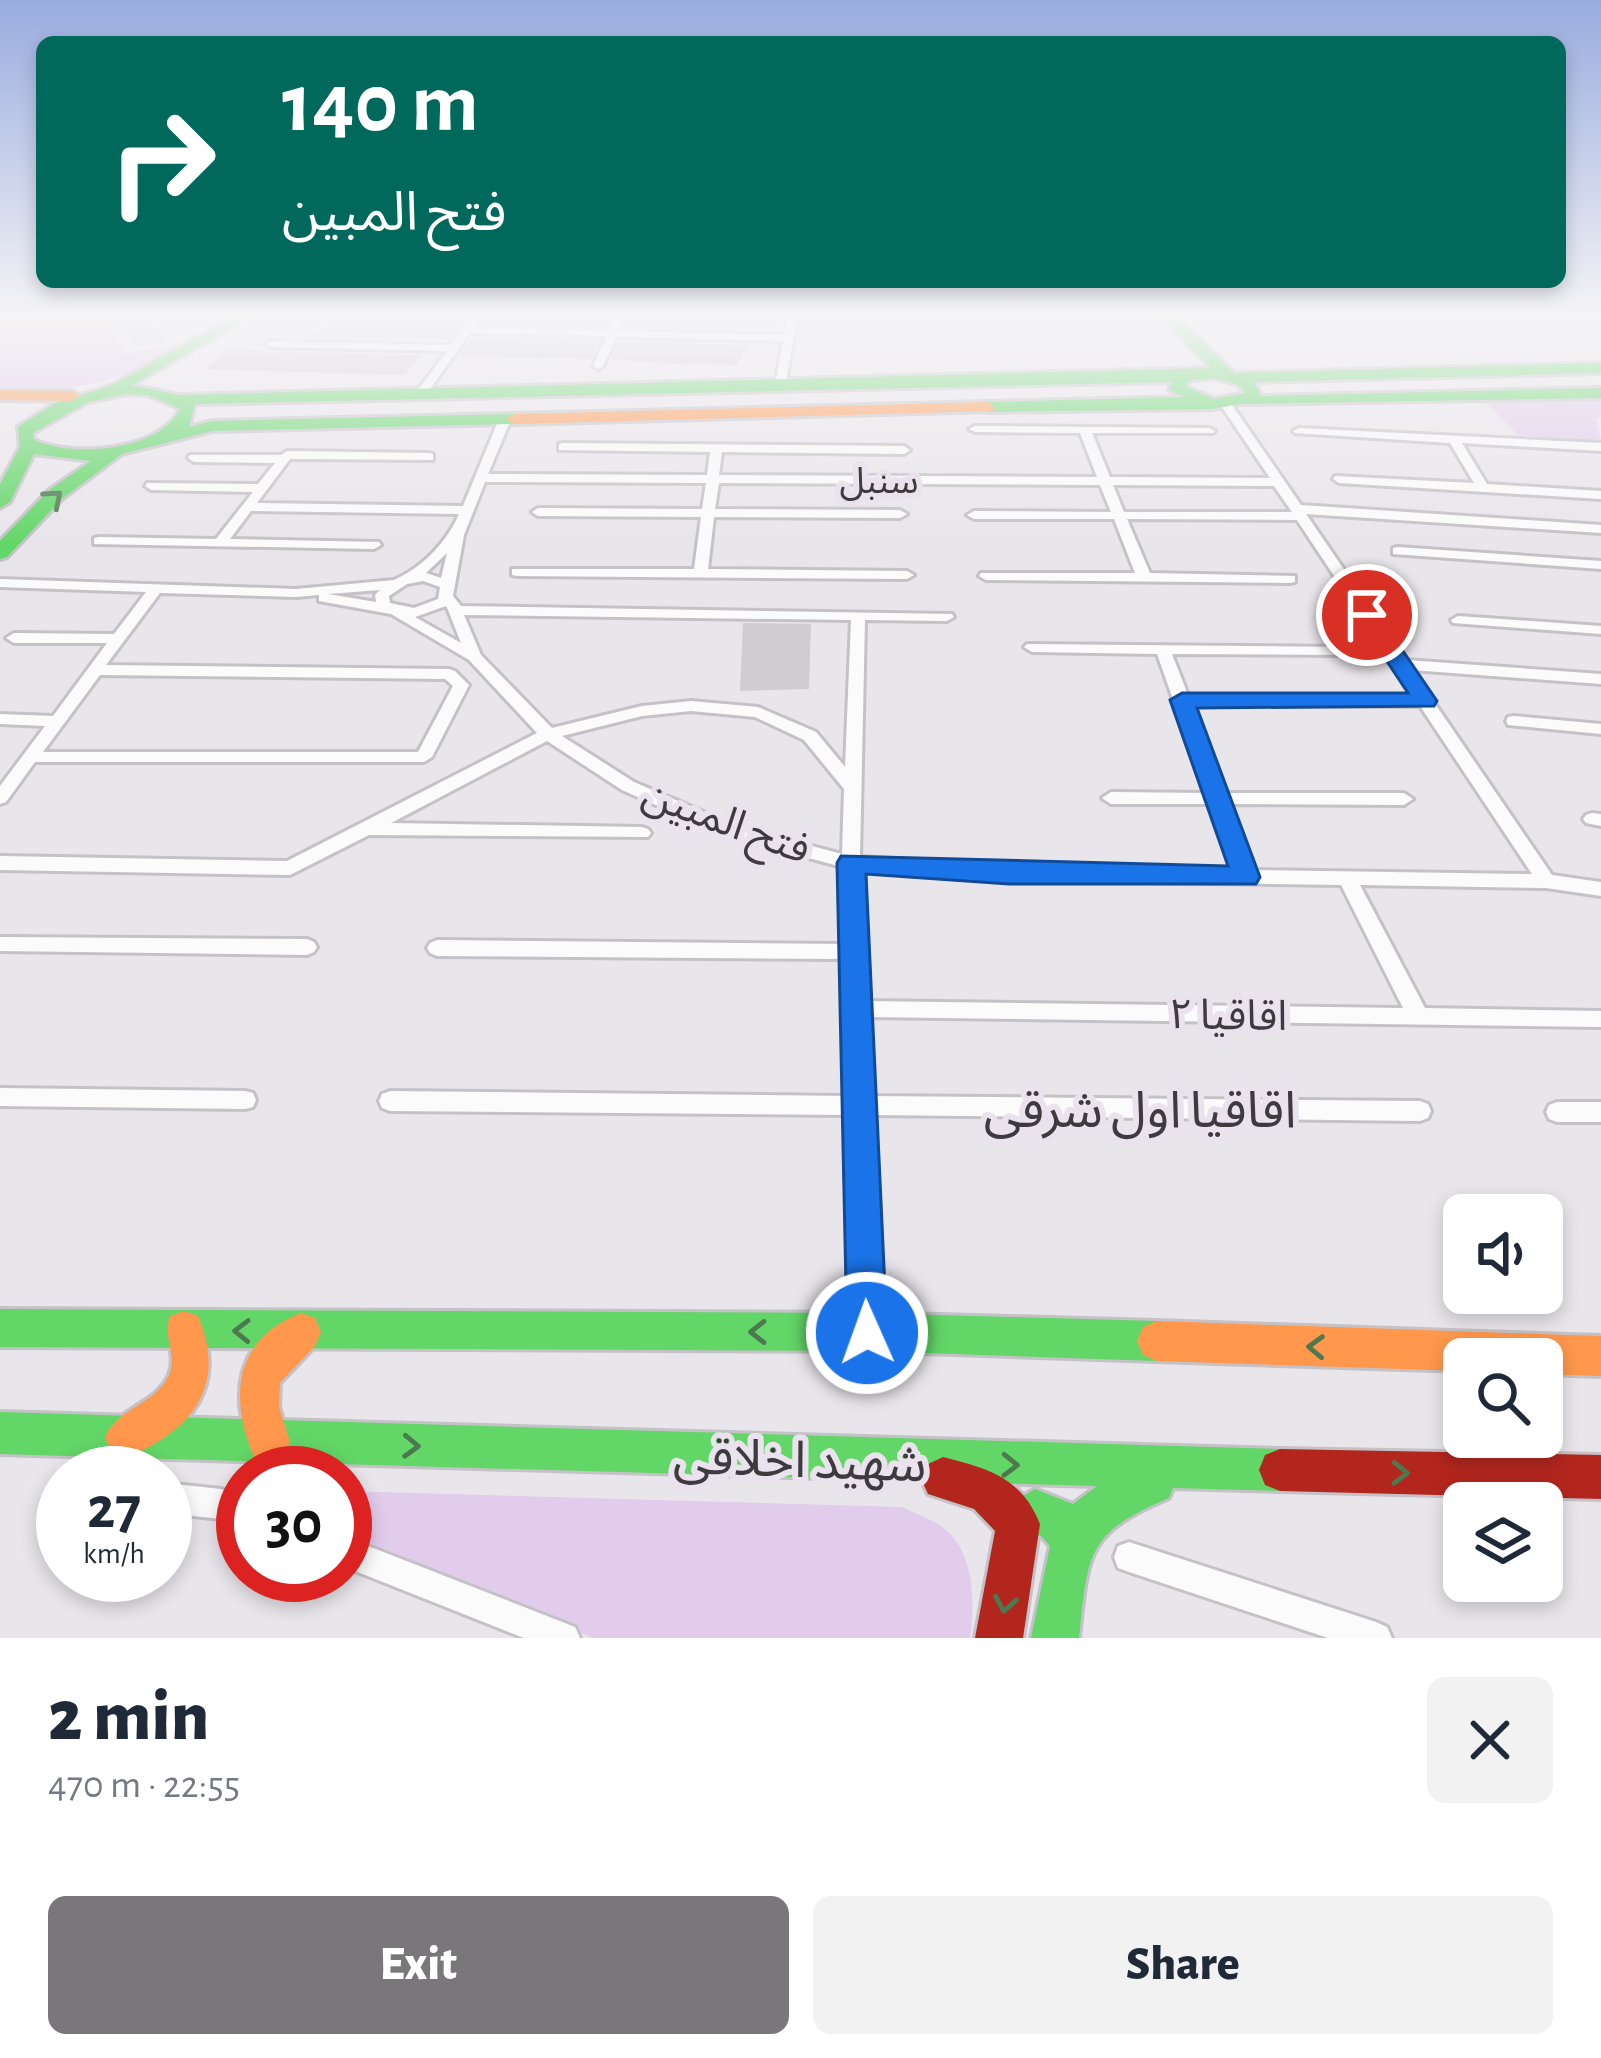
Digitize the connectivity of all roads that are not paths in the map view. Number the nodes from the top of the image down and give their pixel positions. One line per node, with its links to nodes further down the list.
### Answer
1 (101, 392): 10 (main road)
2 (176, 392): 11 (main road)
3 (491, 392): 8 (main road)
4 (1215, 392): 12 (main road)
5 (1227, 392): 33 (street)
6 (1392, 392): 7 (main road)
7 (1601, 393)
8 (421, 394): 11 (main road)
9 (0, 395): 10 (main road)
10 (95, 395): 11 (main road); 20 (main road)
11 (175, 396): 18 (main road)
12 (505, 419): 18 (main road); 29 (street)
13 (975, 429): 15 (street)
14 (0, 430): 20 (main road)
15 (1084, 430): 16 (street); 32 (street)
16 (1209, 431)
17 (1300, 431): 19 (street)
18 (164, 436): 25 (main road)
19 (1454, 439): 22 (street); 36 (street)
20 (27, 445): 25 (main road); 38 (main road)
21 (563, 447): 23 (street)
22 (1601, 447)
23 (717, 448): 24 (street); 30 (street)
24 (904, 450)
25 (116, 452): 53 (main road, one-way to 25)
26 (285, 457): 27 (street); 28 (street); 35 (street)
27 (429, 457)
28 (194, 458)
29 (481, 478): 30 (street, سنبل); 40 (street)
30 (712, 479): 32 (street, سنبل); 42 (street)
31 (1339, 479): 36 (street)
32 (1105, 481): 33 (street, سنبل); 46 (street)
33 (1278, 482): 43 (street)
34 (151, 486): 35 (street)
35 (262, 488): 39 (street)
36 (1484, 488): 37 (street)
37 (1601, 495)
38 (0, 502)
39 (247, 507): 40 (street); 50 (street)
40 (467, 510): 48 (street)
41 (538, 512): 42 (street)
42 (708, 513): 44 (street); 56 (street)
43 (1298, 513): 46 (street); 47 (street); 78 (street)
44 (900, 514)
45 (974, 514): 46 (street)
46 (1119, 516): 59 (street)
47 (1601, 529)
48 (457, 535): 60 (street); 66 (street)
49 (99, 541): 50 (street)
50 (220, 543): 51 (street)
51 (374, 545)
52 (1398, 551): 54 (street)
53 (0, 553)
54 (1601, 566)
55 (517, 572): 56 (street)
56 (700, 574): 57 (street)
57 (907, 575)
58 (986, 576): 59 (street)
59 (1144, 577): 61 (street)
60 (413, 578): 63 (street); 66 (street)
61 (1290, 579)
62 (0, 583): 64 (street)
63 (394, 584): 65 (street); 67 (street)
64 (156, 588): 65 (street); 73 (street)
65 (296, 593): 67 (street)
66 (450, 597): 67 (street); 68 (street); 77 (street)
67 (393, 611): 77 (street)
68 (858, 616): 69 (street); 89 (street)
69 (947, 617)
70 (1458, 620): 71 (street)
71 (1601, 630)
72 (14, 638): 73 (street)
73 (118, 639): 79 (street)
74 (1032, 647): 75 (street)
75 (1163, 649): 76 (street); 81 (street)
76 (1343, 652)
77 (474, 657): 87 (street, فتح المبین)
78 (1400, 664): 80 (street); 82 (street)
79 (95, 670): 84 (street); 88 (street)
80 (1601, 679)
81 (1182, 700): 82 (street); 92 (street)
82 (1425, 701): 100 (street)
83 (0, 718): 84 (street)
84 (58, 721): 88 (street)
85 (1514, 721): 86 (street)
86 (1601, 729)
87 (548, 734): 89 (street); 94 (street); 97 (street, فتح المبین)
88 (31, 757): 90 (street)
89 (853, 788): 97 (street)
90 (0, 798)
91 (1111, 798): 92 (street)
92 (1218, 799): 93 (street); 98 (street)
93 (1404, 799)
94 (365, 829): 95 (street); 96 (street)
95 (642, 833)
96 (0, 863)
97 (851, 863): 98 (street, فتح المبین); 105 (street)
98 (1246, 877): 99 (street, فتح المبین)
99 (1347, 878): 100 (street, فتح المبین); 107 (street)
100 (1546, 880): 101 (street, فتح المبین)
101 (1601, 889)
102 (0, 944): 103 (street)
103 (308, 947)
104 (437, 948): 105 (street)
105 (854, 952): 106 (street)
106 (856, 1010): 107 (street, اقاقیا ۲); 112 (street)
107 (1418, 1016): 108 (street, اقاقیا ۲)
108 (1601, 1018)
109 (0, 1097): 110 (street)
110 (245, 1100)
111 (390, 1101): 112 (street, اقاقیا اول شرقی)
112 (859, 1106): 113 (street, اقاقیا اول شرقی); 119 (street)
113 (1420, 1111)
114 (1557, 1112): 115 (street)
115 (1601, 1112)
116 (0, 1328): 117 (main road)
117 (184, 1330): 118 (main road, one-way to 117); 122 (main road)
118 (301, 1332): 119 (main road, one-way to 118); 123 (main road)
119 (867, 1333): 120 (main road, one-way to 119)
120 (1601, 1356)
121 (0, 1433): 122 (main road, شهید اخلاقی)
122 (126, 1437): 123 (main road, شهید اخلاقی)
123 (269, 1442): 124 (main road, شهید اخلاقی, one-way to 124)
124 (874, 1462): 125 (main road, شهید اخلاقی, one-way to 125); 127 (main road)
125 (1209, 1469): 126 (main road, شهید اخلاقی, one-way to 126); 128 (main road)
126 (1601, 1478)
127 (1018, 1524): 128 (main road); 132 (main road, one-way to 132)
128 (1069, 1539): 133 (main road)
129 (1129, 1557): 134 (street)
130 (372, 1563): 131 (street)
131 (564, 1638)
132 (999, 1638)
133 (1055, 1638)
134 (1376, 1638)

